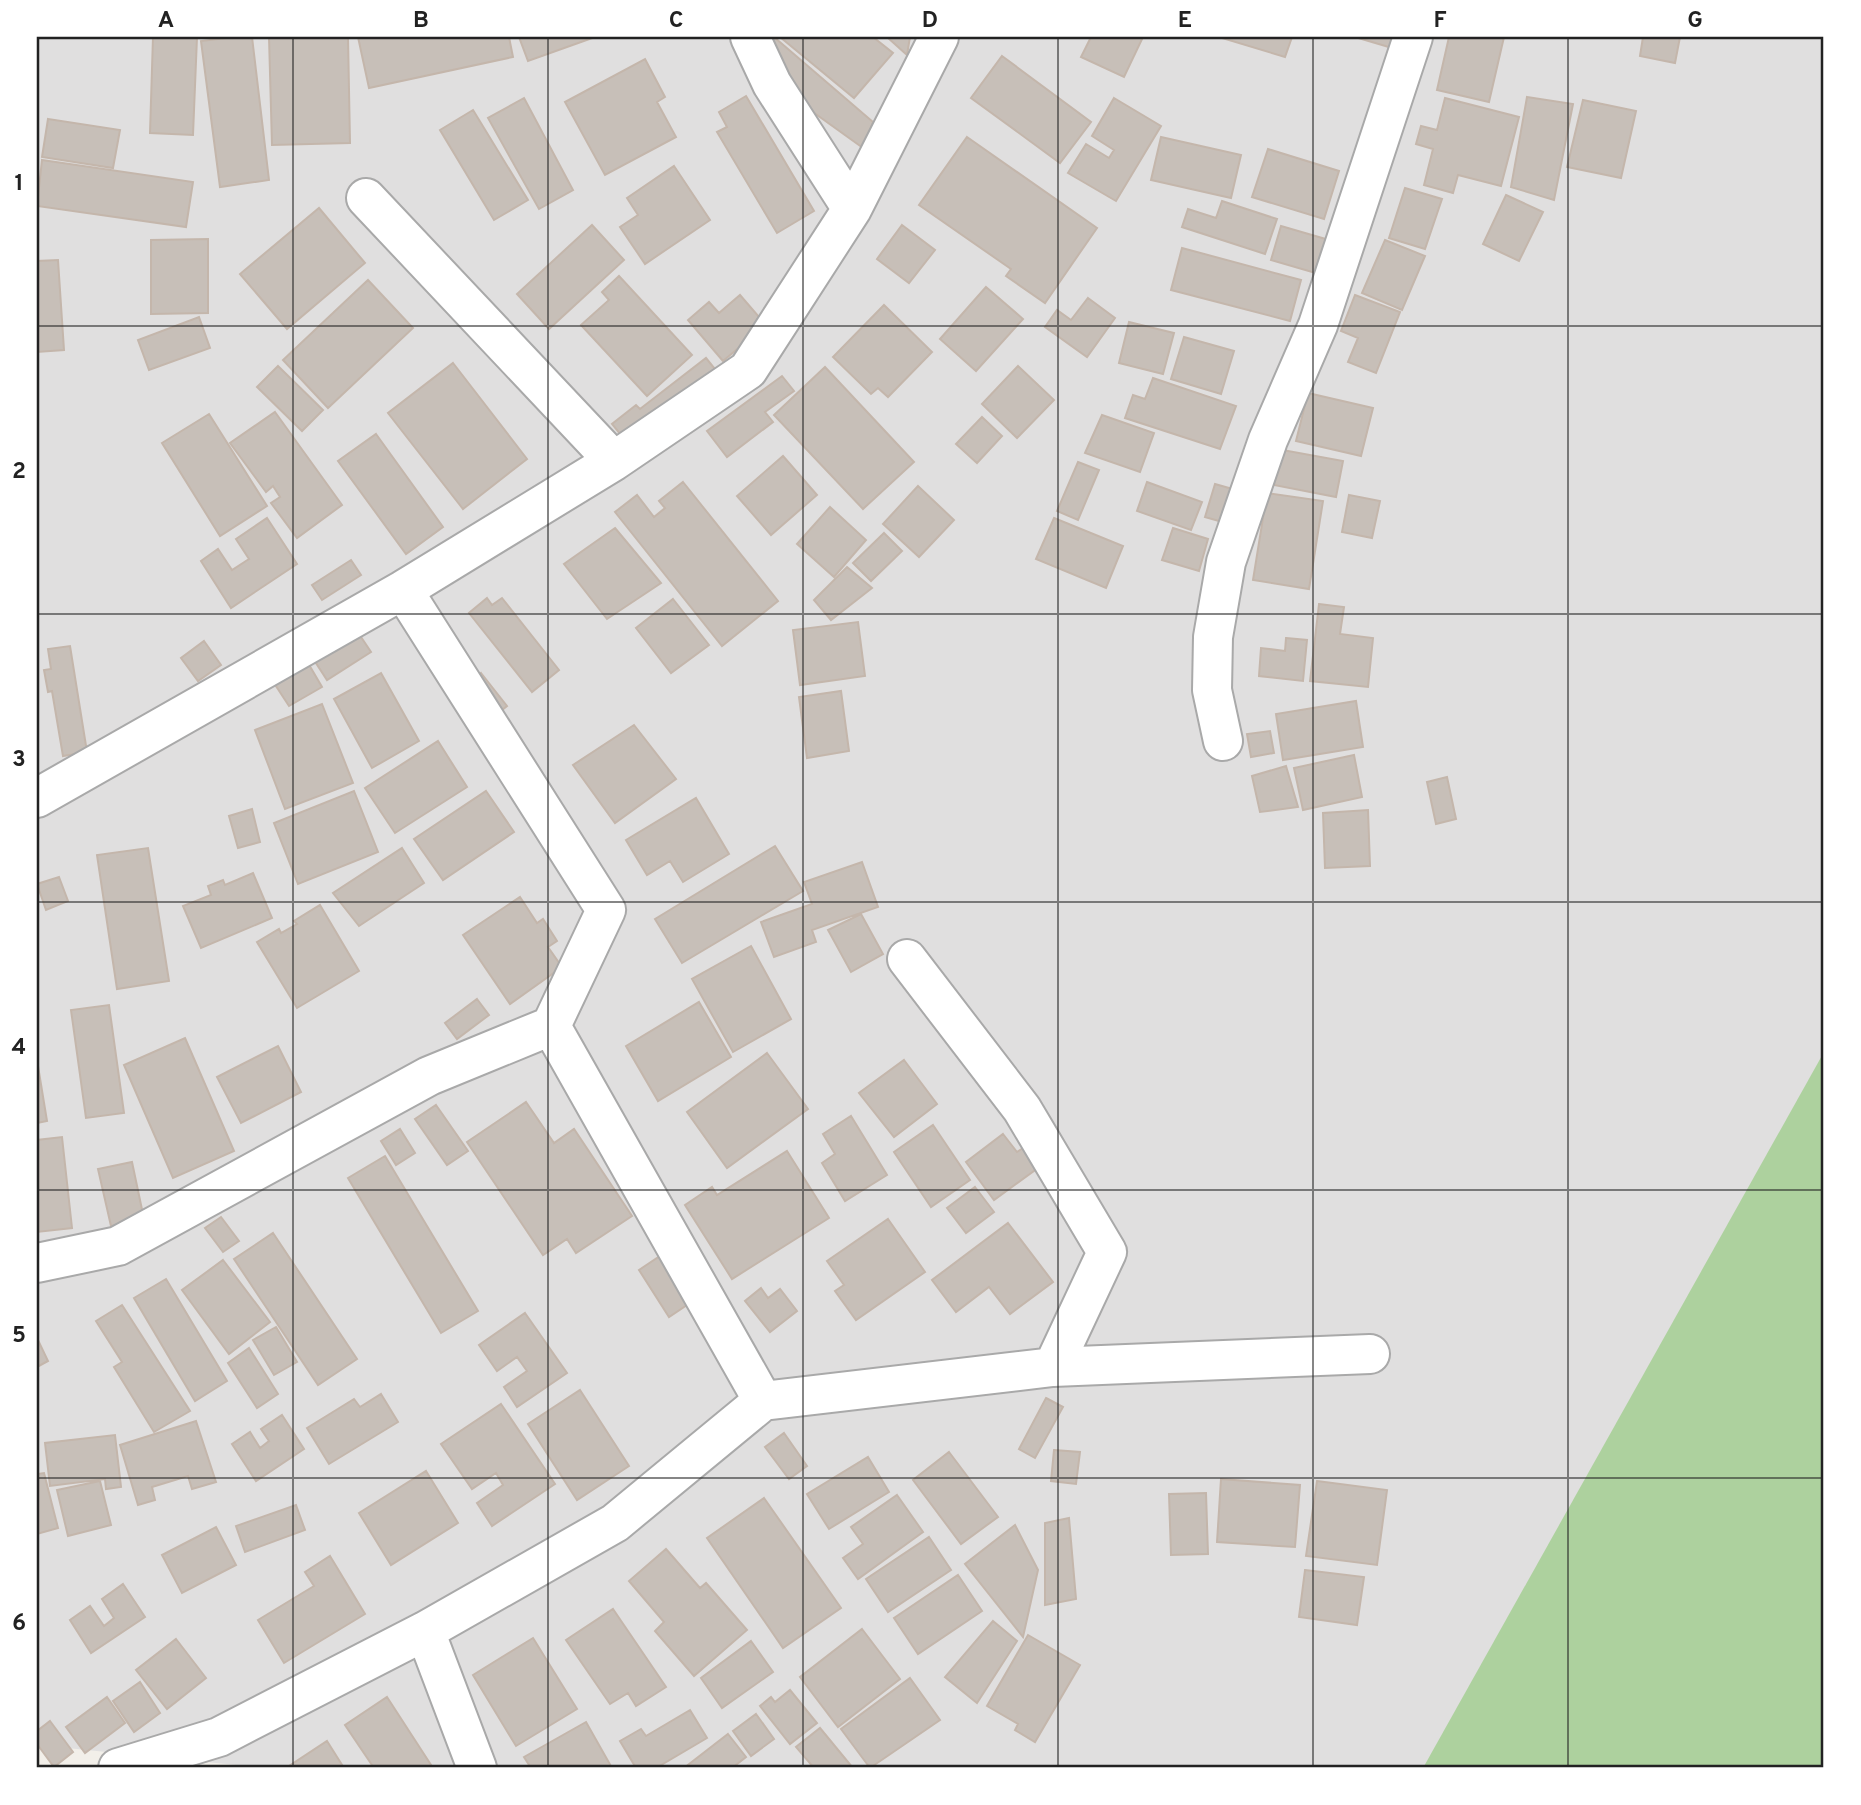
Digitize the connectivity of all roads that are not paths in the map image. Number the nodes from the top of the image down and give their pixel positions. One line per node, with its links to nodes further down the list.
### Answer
1 (750, 37): 5 (street)
2 (939, 37): 5 (street)
3 (1413, 37): 8 (street)
4 (366, 198): 6 (street)
5 (852, 209): 6 (street)
6 (614, 461): 7 (street)
7 (403, 590): 10 (street); 12 (street)
8 (1223, 741)
9 (37, 792): 10 (street)
10 (37, 799)
11 (907, 959): 15 (street)
12 (551, 1026): 13 (street); 16 (street)
13 (37, 1263)
14 (1370, 1354): 15 (street)
15 (1053, 1367): 16 (street)
16 (763, 1401): 17 (street)
17 (425, 1631): 18 (street); 19 (street)
18 (118, 1768)
19 (477, 1768)

